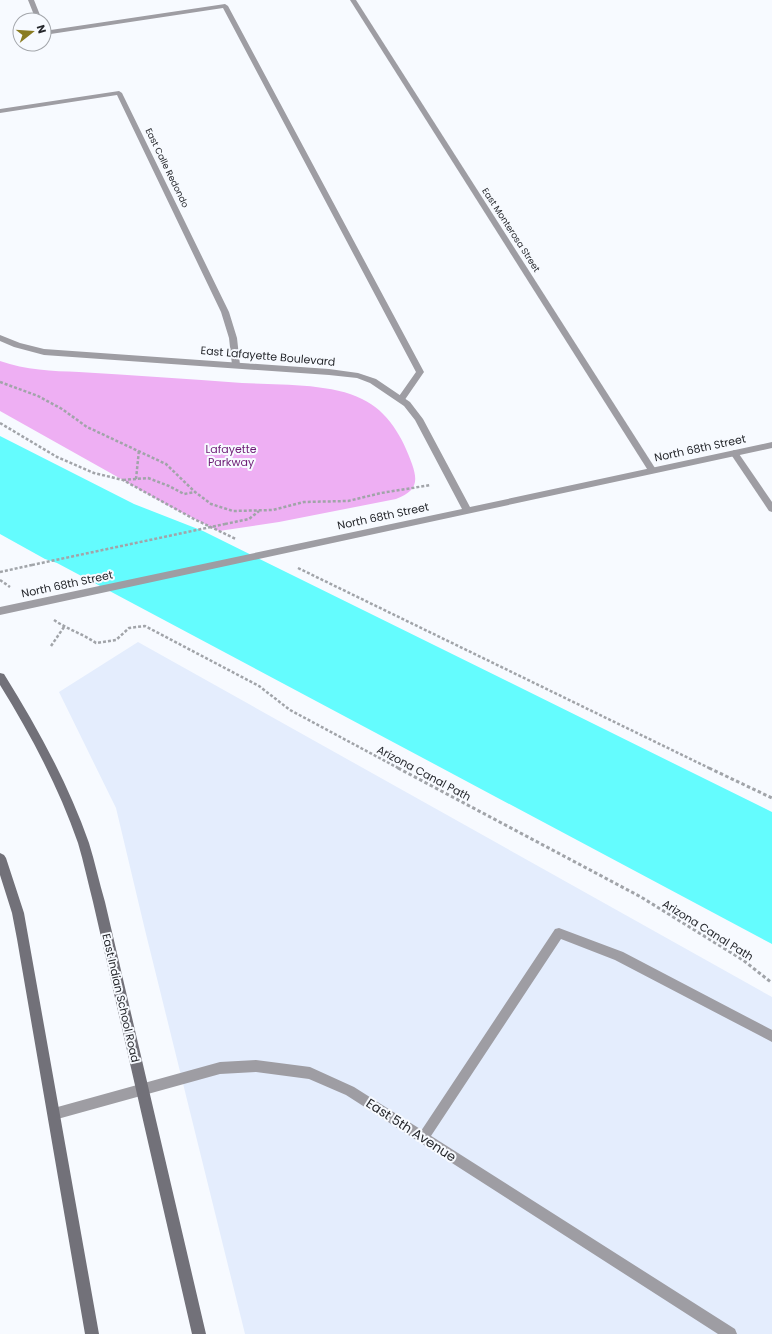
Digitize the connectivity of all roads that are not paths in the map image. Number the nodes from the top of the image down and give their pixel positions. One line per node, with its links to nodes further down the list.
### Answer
1 (31, 0): 3 (street)
2 (353, 0): 11 (street, East Monterosa Street)
3 (35, 12)
4 (52, 32): 8 (street)
5 (0, 111): 7 (street, East Calle Redondo)
6 (0, 338): 7 (street, East Lafayette Boulevard)
7 (236, 364): 8 (street, East Lafayette Boulevard)
8 (401, 399): 13 (street, East Lafayette Boulevard)
9 (772, 444): 10 (street, North 68th Street)
10 (734, 453): 11 (street, North 68th Street); 12 (street)
11 (652, 470): 13 (street, North 68th Street)
12 (772, 509)
13 (467, 510): 14 (street, North 68th Street)
14 (0, 611)
15 (0, 677): 18 (main road, East Indian School Road)
16 (0, 858): 19 (main road)
17 (772, 1036): 20 (street)
18 (143, 1089): 19 (street, East 5th Avenue); 20 (street, East 5th Avenue); 22 (main road, East Indian School Road)
19 (54, 1114): 21 (main road)
20 (423, 1138): 23 (street, East 5th Avenue)
21 (92, 1334)
22 (199, 1334)
23 (730, 1334)

